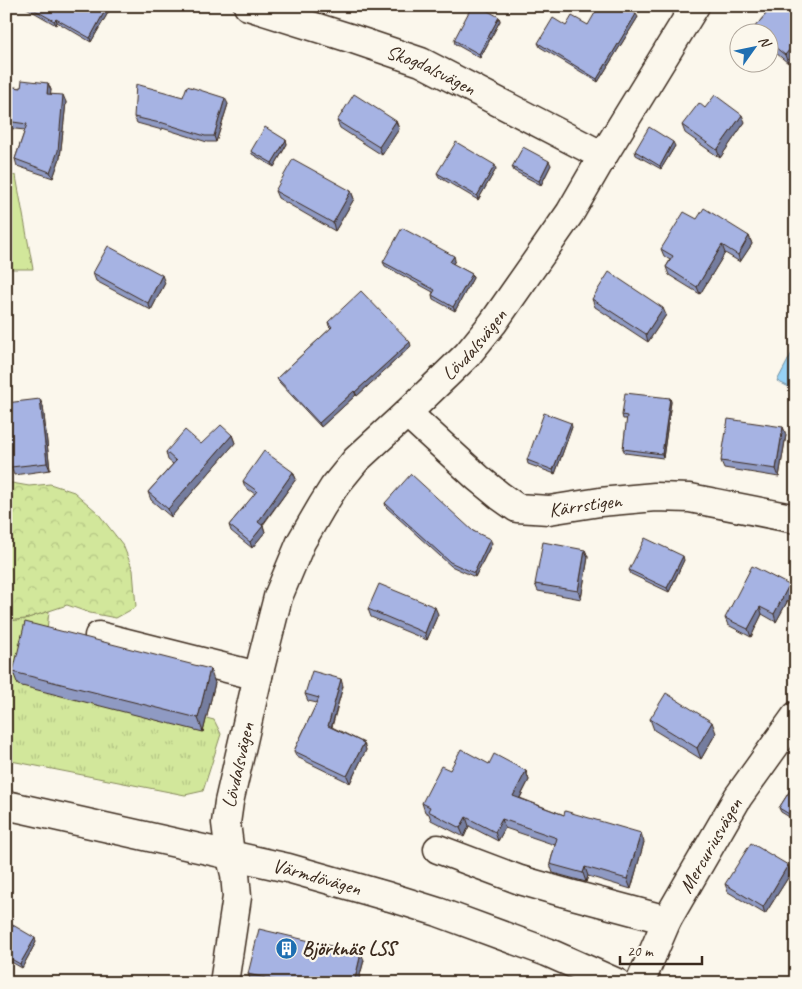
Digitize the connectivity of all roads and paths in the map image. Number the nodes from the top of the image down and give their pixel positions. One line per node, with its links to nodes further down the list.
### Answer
1 (248, 6): 3 (street, Skogdalsvägen)
2 (695, 6): 3 (street, Lövdalsvägen)
3 (603, 156): 4 (street, Lövdalsvägen)
4 (407, 413): 5 (street, Kärrstigen); 7 (street, Lövdalsvägen)
5 (796, 520)
6 (99, 636): 7 (street)
7 (258, 676): 11 (street, Lövdalsvägen)
8 (796, 716): 12 (street, Mercuriusvägen)
9 (6, 804): 11 (street, Värmdövägen)
10 (438, 849): 12 (street)
11 (230, 854): 13 (street, Lövdalsvägen); 14 (street, Värmdövägen)
12 (667, 920): 15 (street, Mercuriusvägen)
13 (224, 983)
14 (617, 983)
15 (640, 983)

